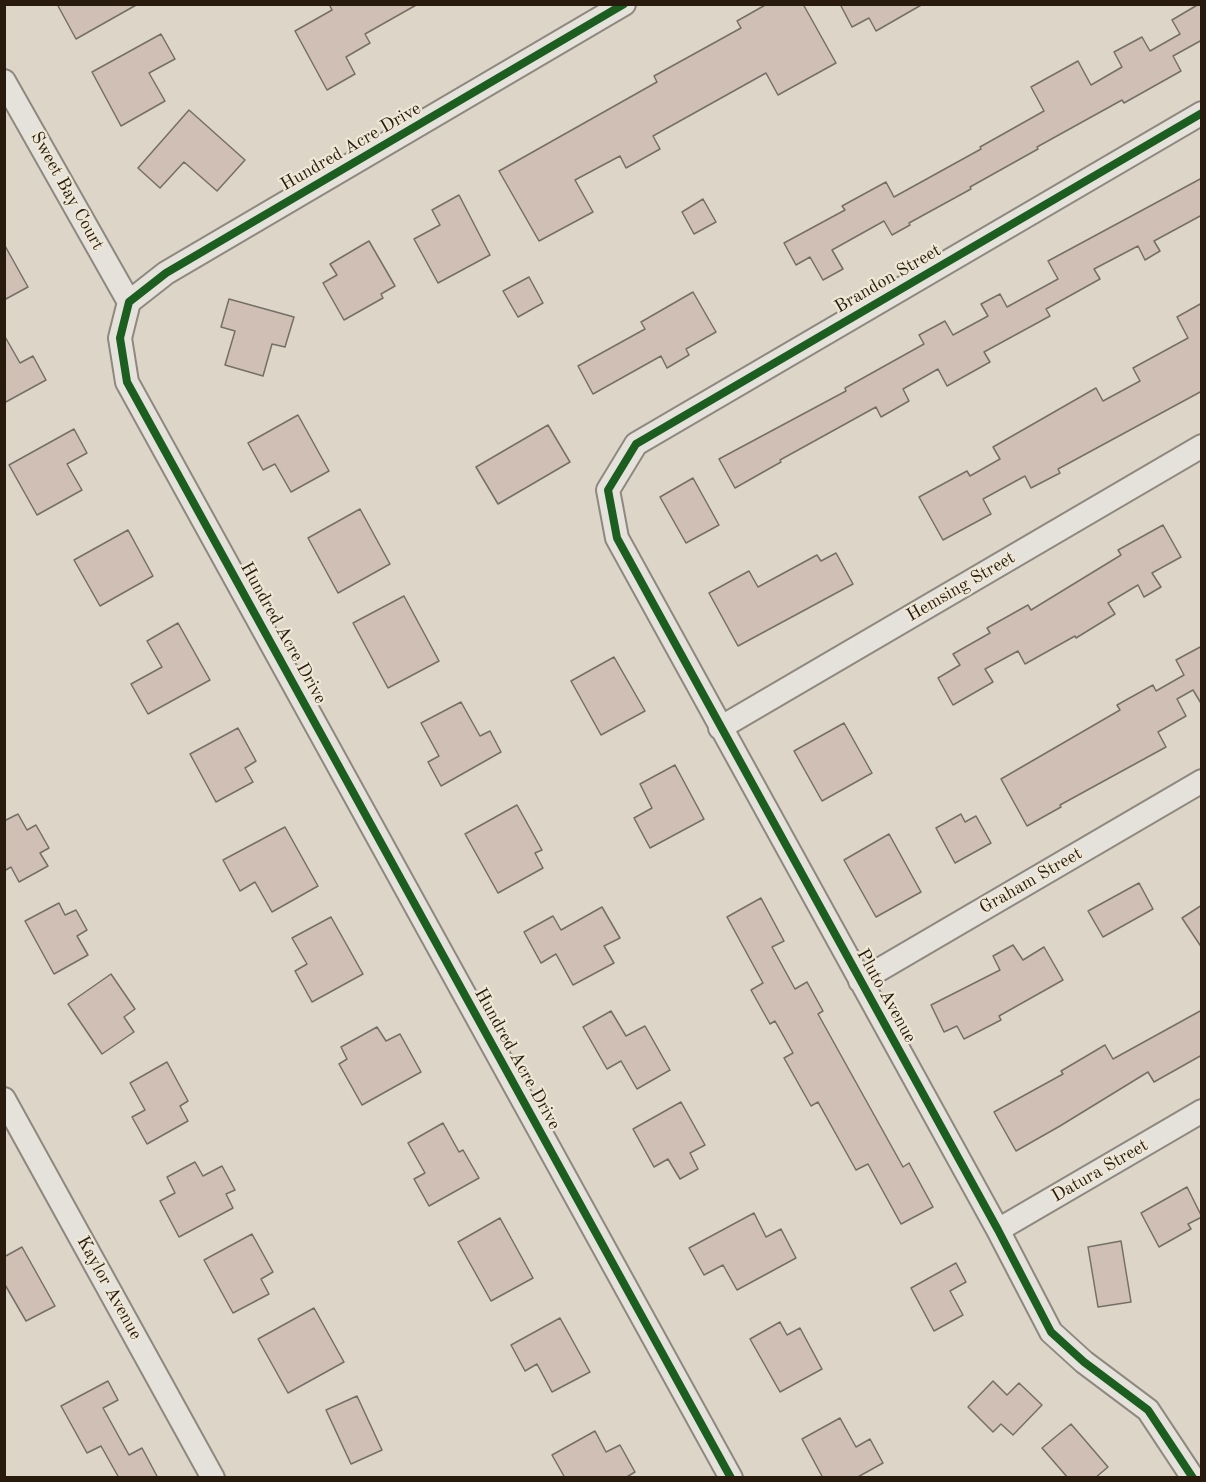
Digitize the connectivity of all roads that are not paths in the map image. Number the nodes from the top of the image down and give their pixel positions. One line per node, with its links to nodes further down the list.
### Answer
1 (624, 4): 4 (street, Hundred Acre Drive)
2 (4, 81): 4 (street, Sweet Bay Court)
3 (1202, 112): 6 (street, Brandon Street)
4 (129, 302): 14 (street, Hundred Acre Drive)
5 (1202, 446): 7 (street, Hemsing Street)
6 (608, 490): 7 (street, Pluto Avenue)
7 (720, 728): 9 (street, Pluto Avenue)
8 (1202, 781): 9 (street, Graham Street)
9 (860, 981): 12 (street, Pluto Avenue)
10 (4, 1099): 13 (street, Kaylor Avenue)
11 (1202, 1111): 12 (street, Datura Street)
12 (998, 1230): 15 (street, Pluto Avenue)
13 (213, 1478)
14 (730, 1478)
15 (1192, 1478)

